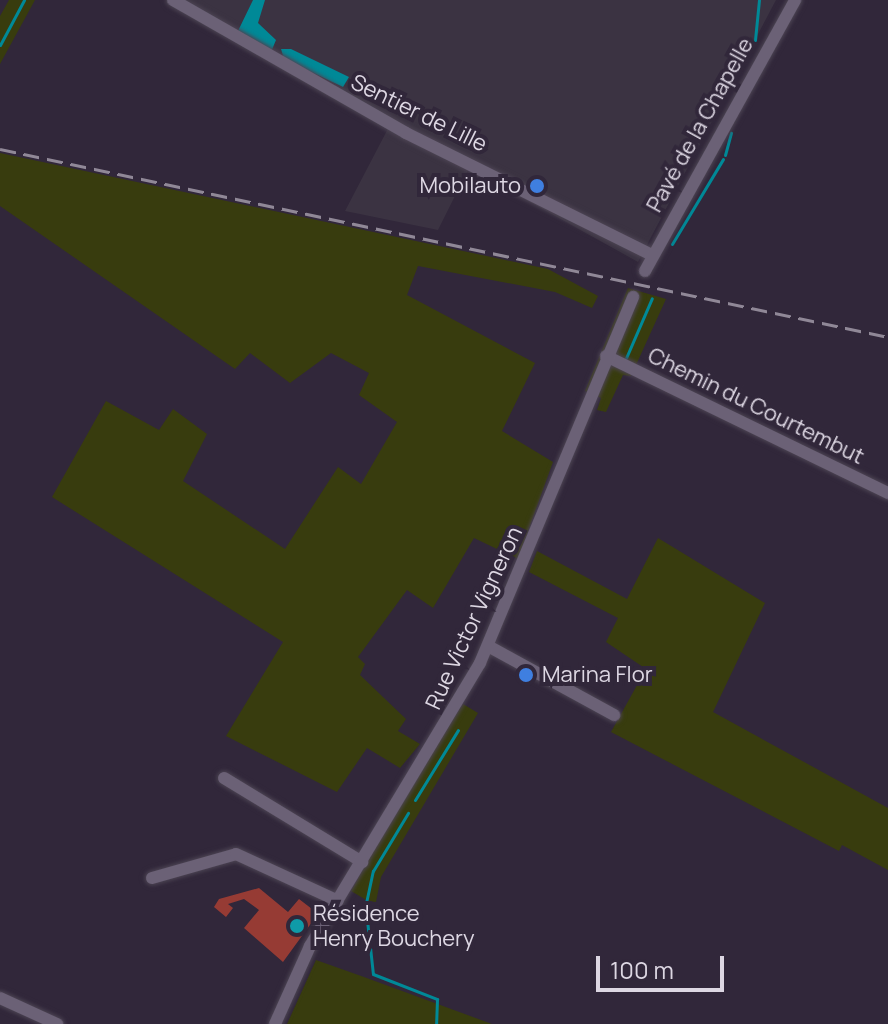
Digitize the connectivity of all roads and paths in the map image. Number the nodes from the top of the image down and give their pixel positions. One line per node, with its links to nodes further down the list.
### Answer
1 (173, 0): 3 (street, Sentier de Lille)
2 (795, 0): 3 (street, Pavé de la Chapelle)
3 (652, 255): 4 (street, Pavé de la Chapelle)
4 (645, 271)
5 (633, 297): 6 (street, Rue Victor Vigneron)
6 (606, 356): 7 (street, Chemin du Courtembut); 8 (street, Rue Victor Vigneron)
7 (888, 493)
8 (488, 646): 9 (street); 11 (street, Rue Victor Vigneron)
9 (614, 715)
10 (224, 778): 11 (street)
11 (362, 862): 13 (street, Rue Victor Vigneron)
12 (152, 878): 13 (street)
13 (338, 901): 16 (street, Rue Victor Vigneron)
14 (0, 998): 15 (street)
15 (57, 1024)
16 (275, 1024)

